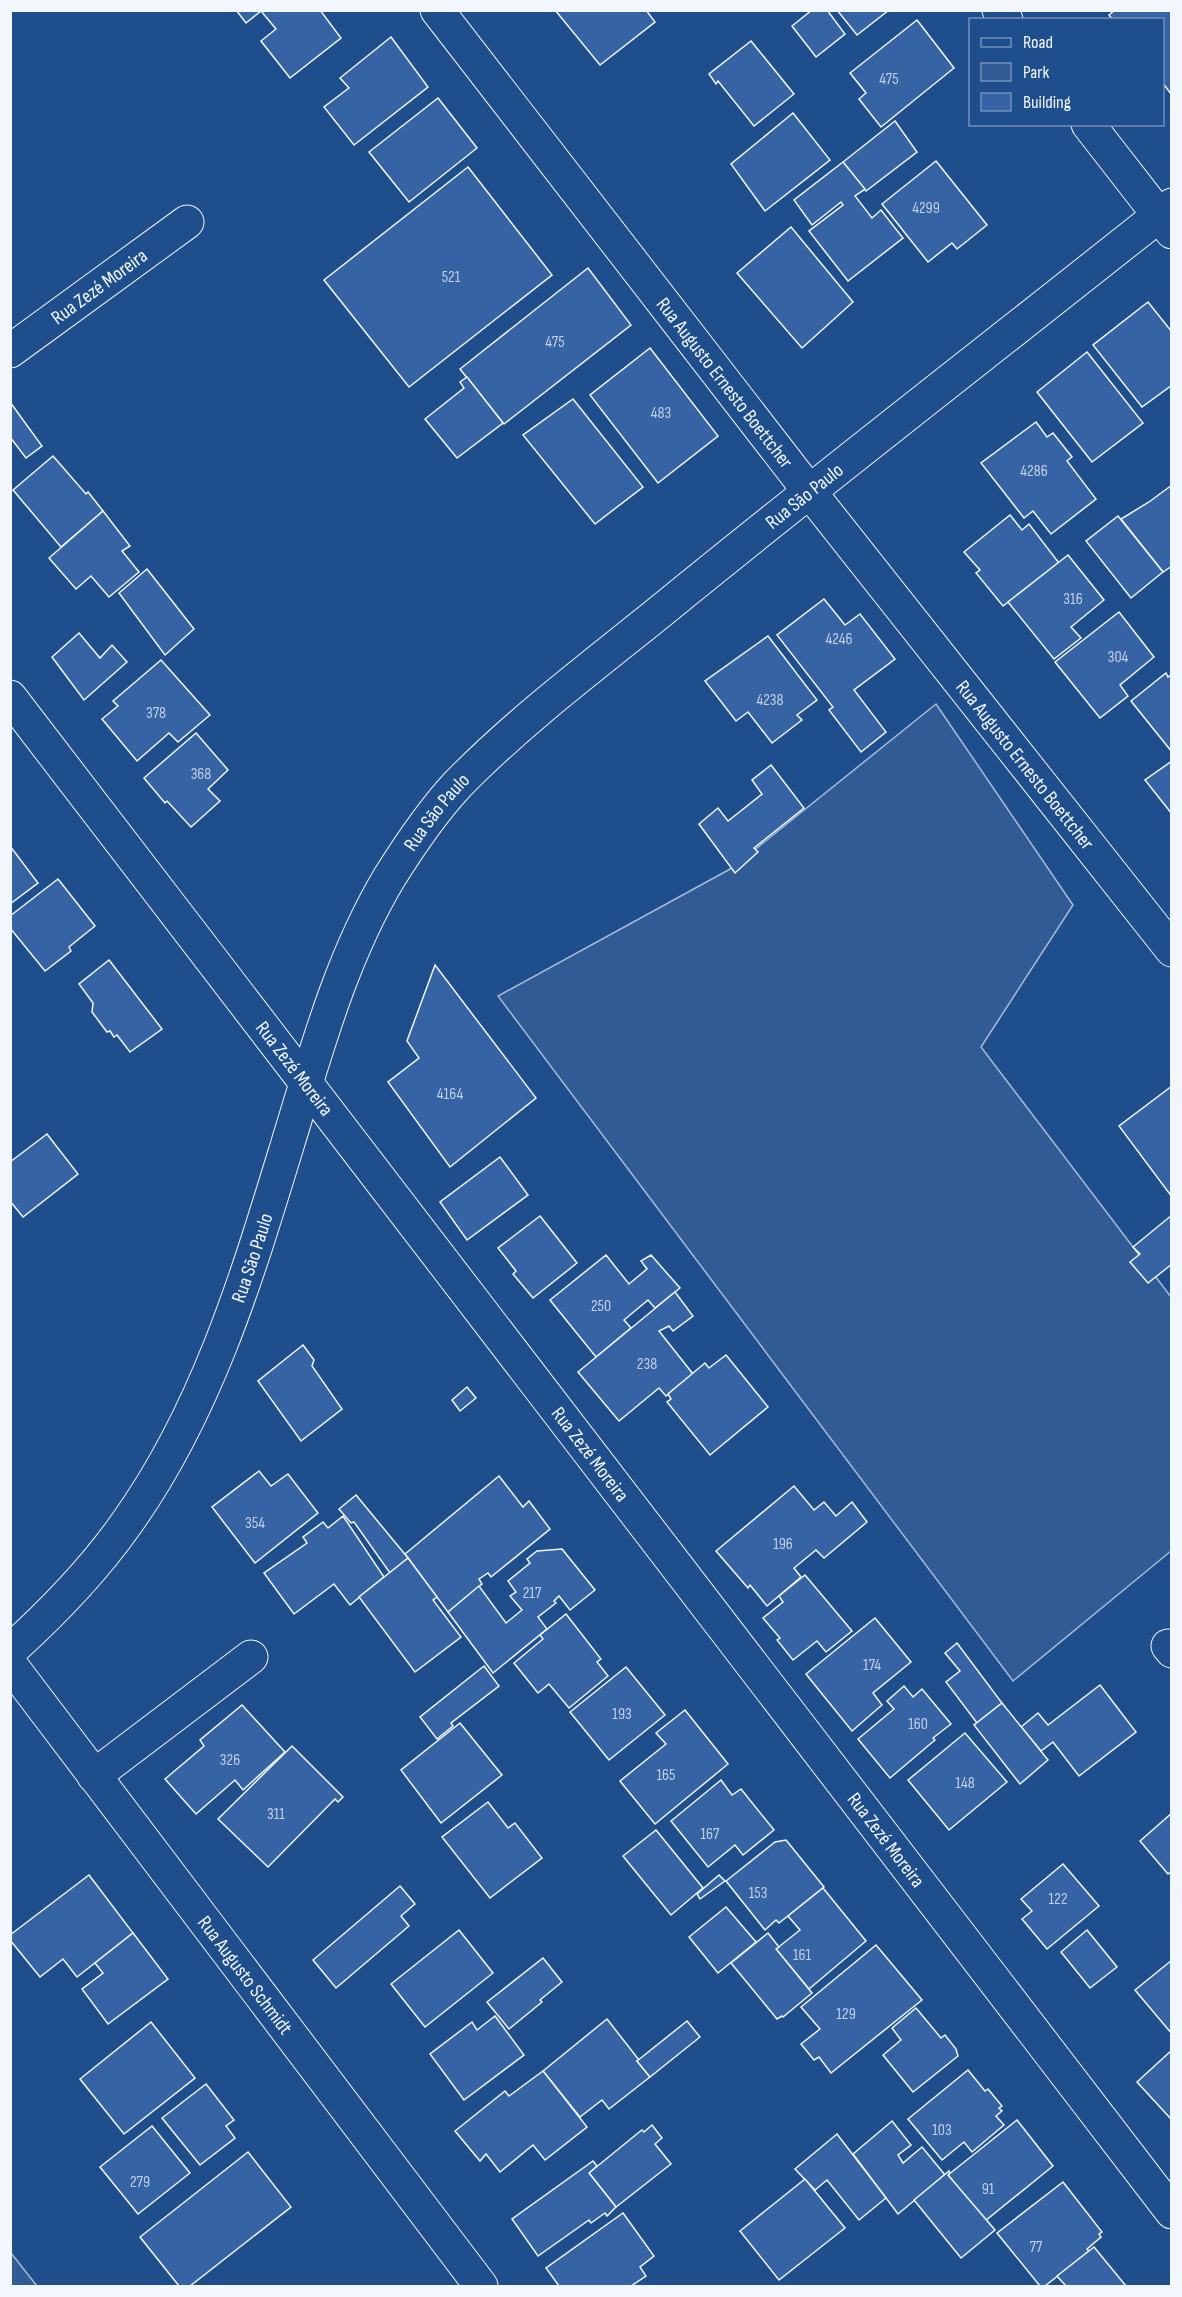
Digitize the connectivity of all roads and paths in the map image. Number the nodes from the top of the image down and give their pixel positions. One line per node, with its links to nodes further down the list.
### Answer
1 (437, 10): 6 (street, Rua Augusto Ernesto Boettcher)
2 (1090, 126): 3 (street)
3 (1167, 218): 6 (street, Rua São Paulo)
4 (187, 222): 5 (street, Rua Zezé Moreira)
5 (10, 351)
6 (808, 491): 8 (street, Rua Augusto Ernesto Boettcher); 9 (street, Rua São Paulo)
7 (10, 697): 9 (street, Rua Zezé Moreira)
8 (1172, 950)
9 (306, 1083): 10 (street, Rua São Paulo); 14 (street, Rua Zezé Moreira)
10 (10, 1651)
11 (251, 1657): 13 (street)
12 (10, 1664): 13 (street, Rua Augusto Schmidt)
13 (94, 1776): 15 (street, Rua Augusto Schmidt)
14 (1172, 2212)
15 (481, 2286)

